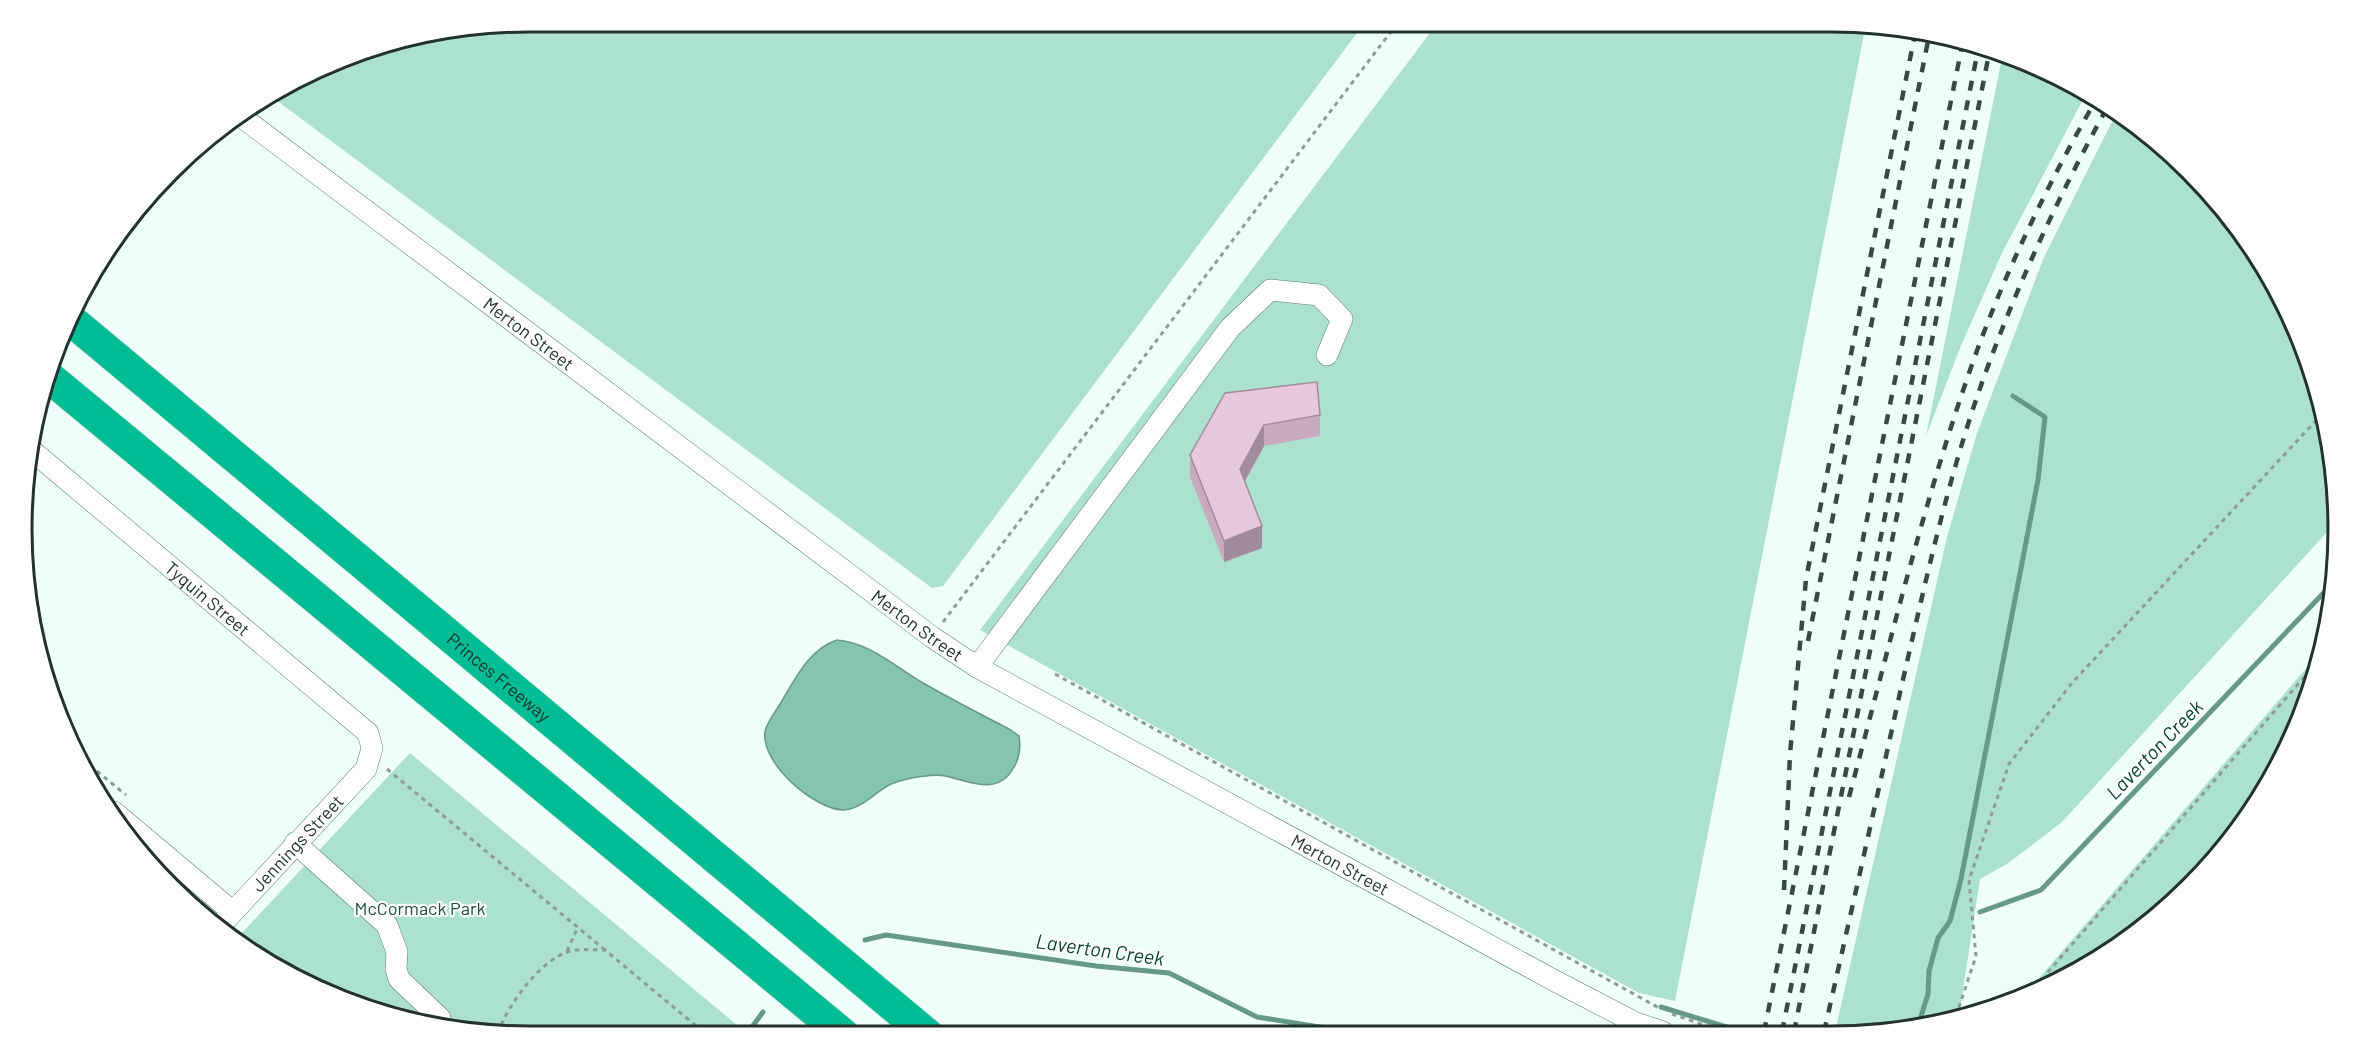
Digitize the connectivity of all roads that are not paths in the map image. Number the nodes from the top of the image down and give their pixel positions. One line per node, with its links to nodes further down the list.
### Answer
1 (245, 120): 6 (street, Merton Street)
2 (76, 324): 13 (highway, Princes Freeway)
3 (1326, 355): 6 (street)
4 (54, 381): 12 (highway)
5 (37, 455): 7 (street, Tyquin Street)
6 (977, 667): 14 (street, Merton Street)
7 (371, 757): 9 (street, Jennings Street)
8 (134, 831): 10 (street)
9 (295, 843): 10 (street, Jennings Street); 11 (street)
10 (227, 919)
11 (439, 1017)
12 (833, 1026)
13 (917, 1026)
14 (1647, 1026)

